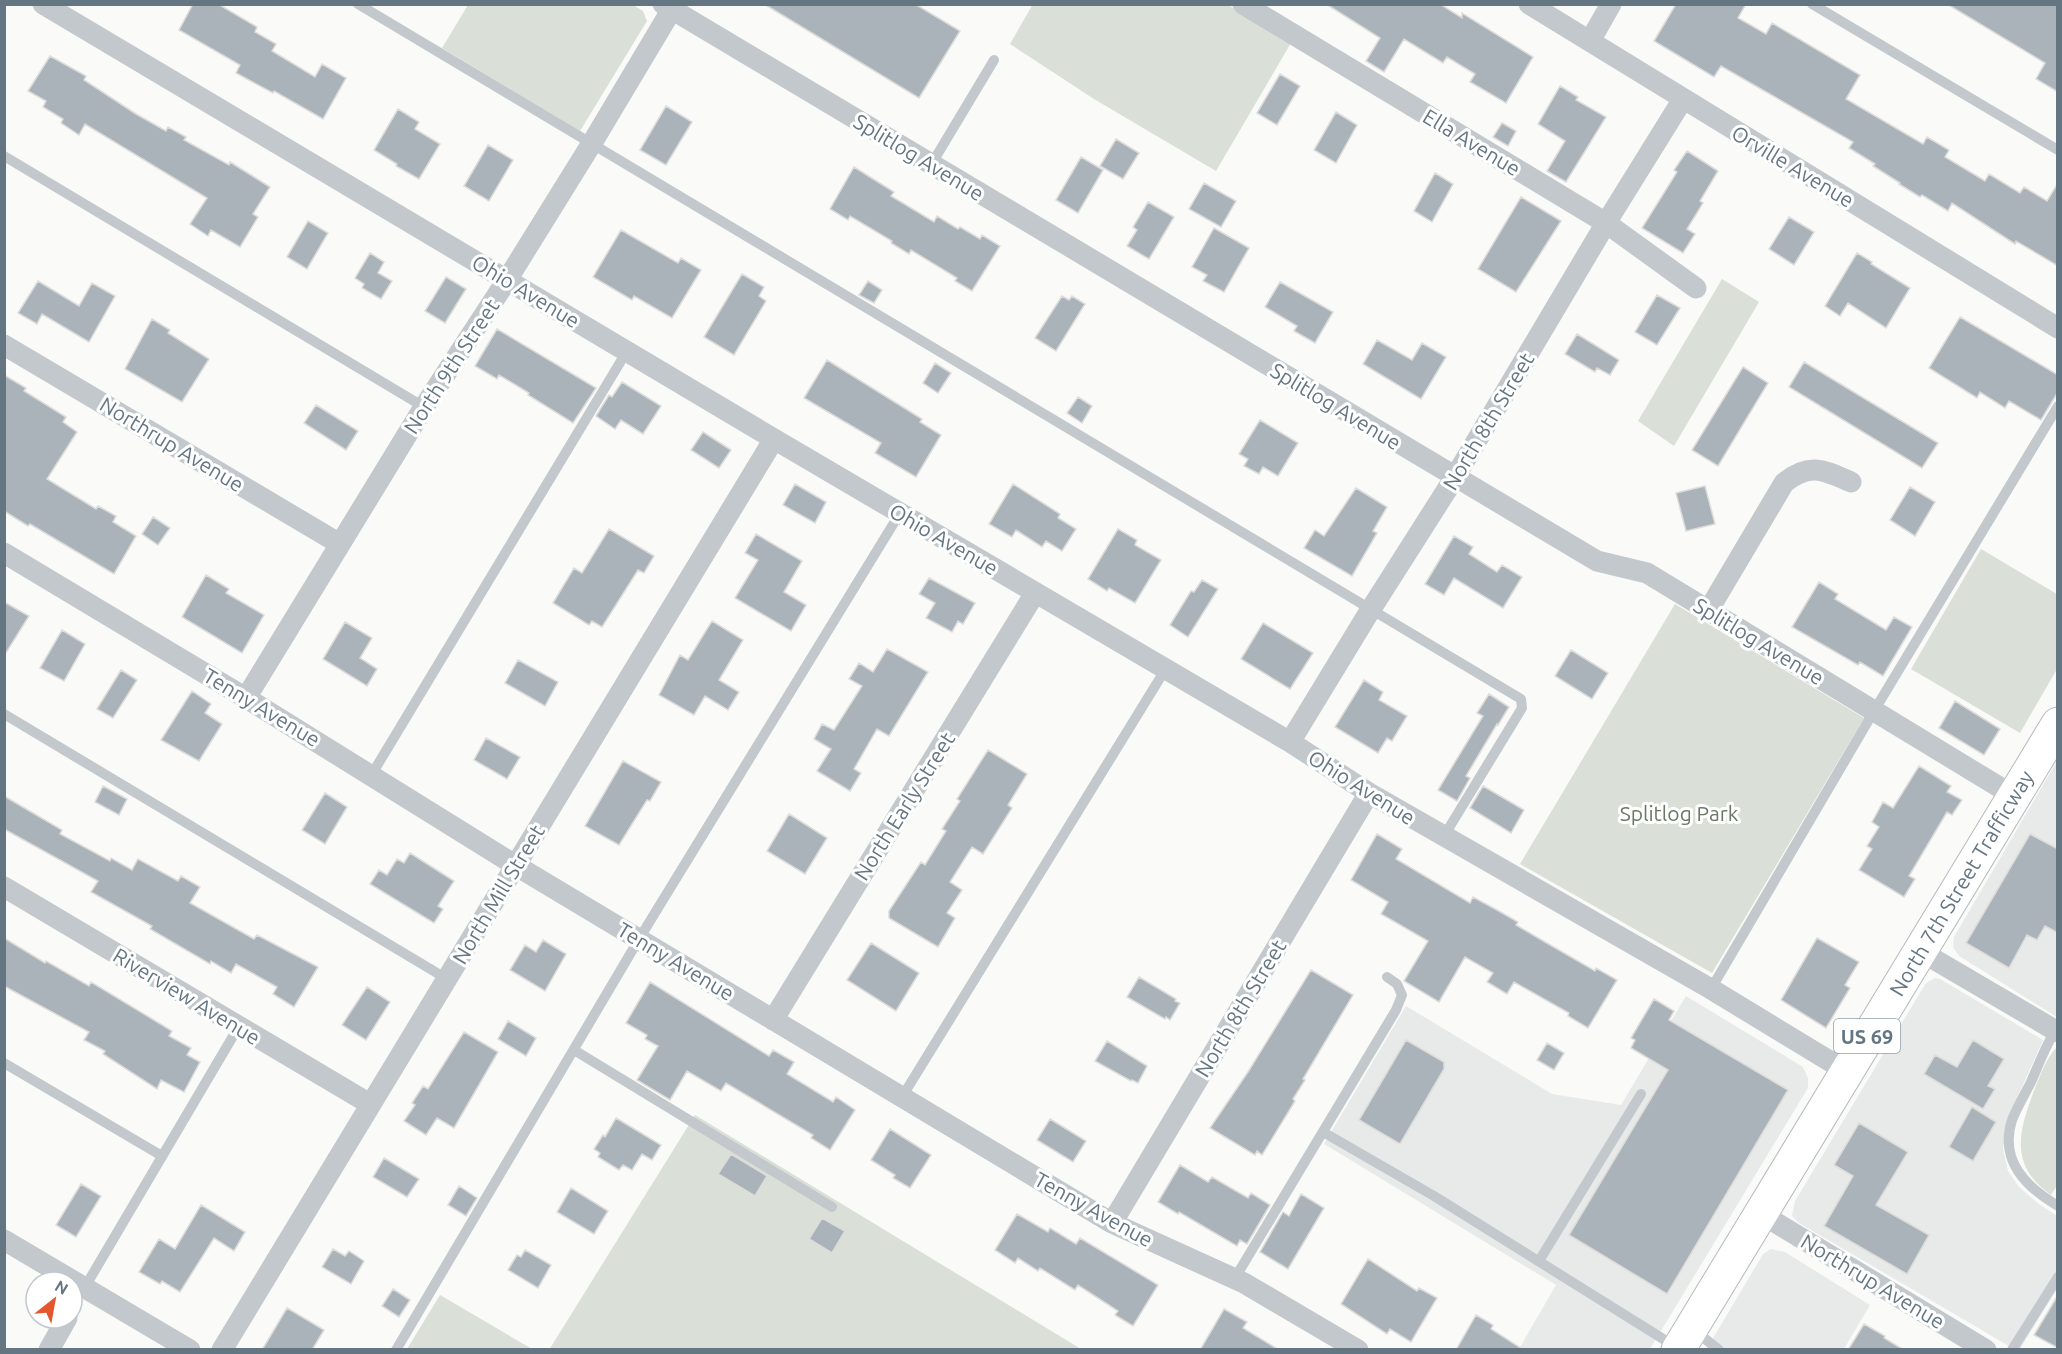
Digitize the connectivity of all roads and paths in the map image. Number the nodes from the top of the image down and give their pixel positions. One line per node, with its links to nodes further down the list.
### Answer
1 (43, 4): 16 (street, Ohio Avenue)
2 (358, 4): 11 (lane)
3 (1243, 4): 15 (street, Ella Avenue)
4 (1529, 4): 8 (street, Orville Avenue)
5 (1611, 4): 8 (street)
6 (1812, 4): 12 (lane)
7 (670, 6): 11 (street, North 9th Street); 14 (street, Splitlog Avenue)
8 (1590, 41): 10 (street, Orville Avenue)
9 (994, 60): 14 (lane)
10 (1683, 99): 15 (street, North 8th Street); 18 (street, Orville Avenue)
11 (592, 143): 16 (street, North 9th Street); 30 (lane)
12 (2058, 150)
13 (4, 156): 21 (lane)
14 (932, 165): 24 (street, Splitlog Avenue)
15 (1606, 223): 17 (street, Ella Avenue); 24 (street, North 8th Street)
16 (507, 280): 20 (street, Ohio Avenue); 21 (street, North 9th Street)
17 (1696, 288)
18 (2058, 328)
19 (4, 345): 27 (street, Northrup Avenue)
20 (627, 351): 23 (street, Ohio Avenue); 38 (lane)
21 (424, 406): 27 (street, North 9th Street)
22 (2058, 406): 34 (lane)
23 (774, 439): 26 (street, Ohio Avenue); 42 (street, North Mill Street)
24 (1455, 477): 30 (street, North 8th Street); 31 (street, Splitlog Avenue)
25 (1851, 482): 31 (street)
26 (900, 513): 29 (street, Ohio Avenue); 44 (lane)
27 (340, 544): 33 (street, North 9th Street)
28 (4, 553): 33 (street, Tenny Avenue)
29 (1035, 592): 32 (street, Ohio Avenue); 49 (street, North Early Street)
30 (1371, 609): 37 (street, North 8th Street); 41 (lane)
31 (1708, 611): 34 (street, Splitlog Avenue)
32 (1165, 670): 37 (street, Ohio Avenue); 56 (lane)
33 (246, 698): 38 (street, Tenny Avenue)
34 (1874, 711): 40 (street, Splitlog Avenue); 48 (lane)
35 (4, 714): 47 (lane)
36 (2058, 724): 40 (main road, North 7th Street Trafficway / US 69)
37 (1290, 742): 39 (street, Ohio Avenue)
38 (372, 774): 42 (street, Tenny Avenue)
39 (1369, 793): 41 (street, Ohio Avenue); 63 (street, North 8th Street)
40 (2014, 796): 45 (main road, North 7th Street Trafficway / US 69)
41 (1444, 836): 48 (street, Ohio Avenue)
42 (515, 864): 44 (street, Tenny Avenue); 47 (street, North Mill Street)
43 (4, 887): 50 (street, Riverview Avenue)
44 (639, 939): 49 (street, Tenny Avenue); 52 (lane)
45 (1920, 951): 51 (street); 54 (main road, North 7th Street Trafficway / US 69)
46 (1387, 977): 58 (lane)
47 (447, 979): 57 (street, North Mill Street)
48 (1711, 989): 54 (street, Ohio Avenue)
49 (773, 1020): 56 (street, Tenny Avenue)
50 (239, 1026): 57 (street, Riverview Avenue); 59 (lane)
51 (2057, 1030): 60 (lane)
52 (574, 1050): 61 (lane); 74 (lane)
53 (4, 1063): 59 (lane)
54 (1846, 1071): 62 (main road, North 7th Street Trafficway / US 69)
55 (1641, 1094): 65 (lane)
56 (902, 1097): 63 (street, Tenny Avenue)
57 (370, 1104): 73 (street, North Mill Street)
58 (1323, 1132): 65 (lane); 67 (lane)
59 (162, 1156): 68 (lane)
60 (2058, 1206)
61 (832, 1207)
62 (1760, 1213): 70 (main road, North 7th Street Trafficway / US 69); 77 (street, Northrup Avenue)
63 (1112, 1223): 67 (street, Tenny Avenue)
64 (4, 1239): 68 (street)
65 (1539, 1262): 70 (lane)
66 (2058, 1277): 78 (lane)
67 (1235, 1278): 75 (street, Tenny Avenue)
68 (85, 1287): 72 (street)
69 (60, 1330): 71 (street)
70 (1683, 1342): 76 (lane)
71 (49, 1350)
72 (190, 1350)
73 (222, 1350)
74 (396, 1350)
75 (1358, 1350)
76 (1719, 1350)
77 (1986, 1350)
78 (2012, 1350)

